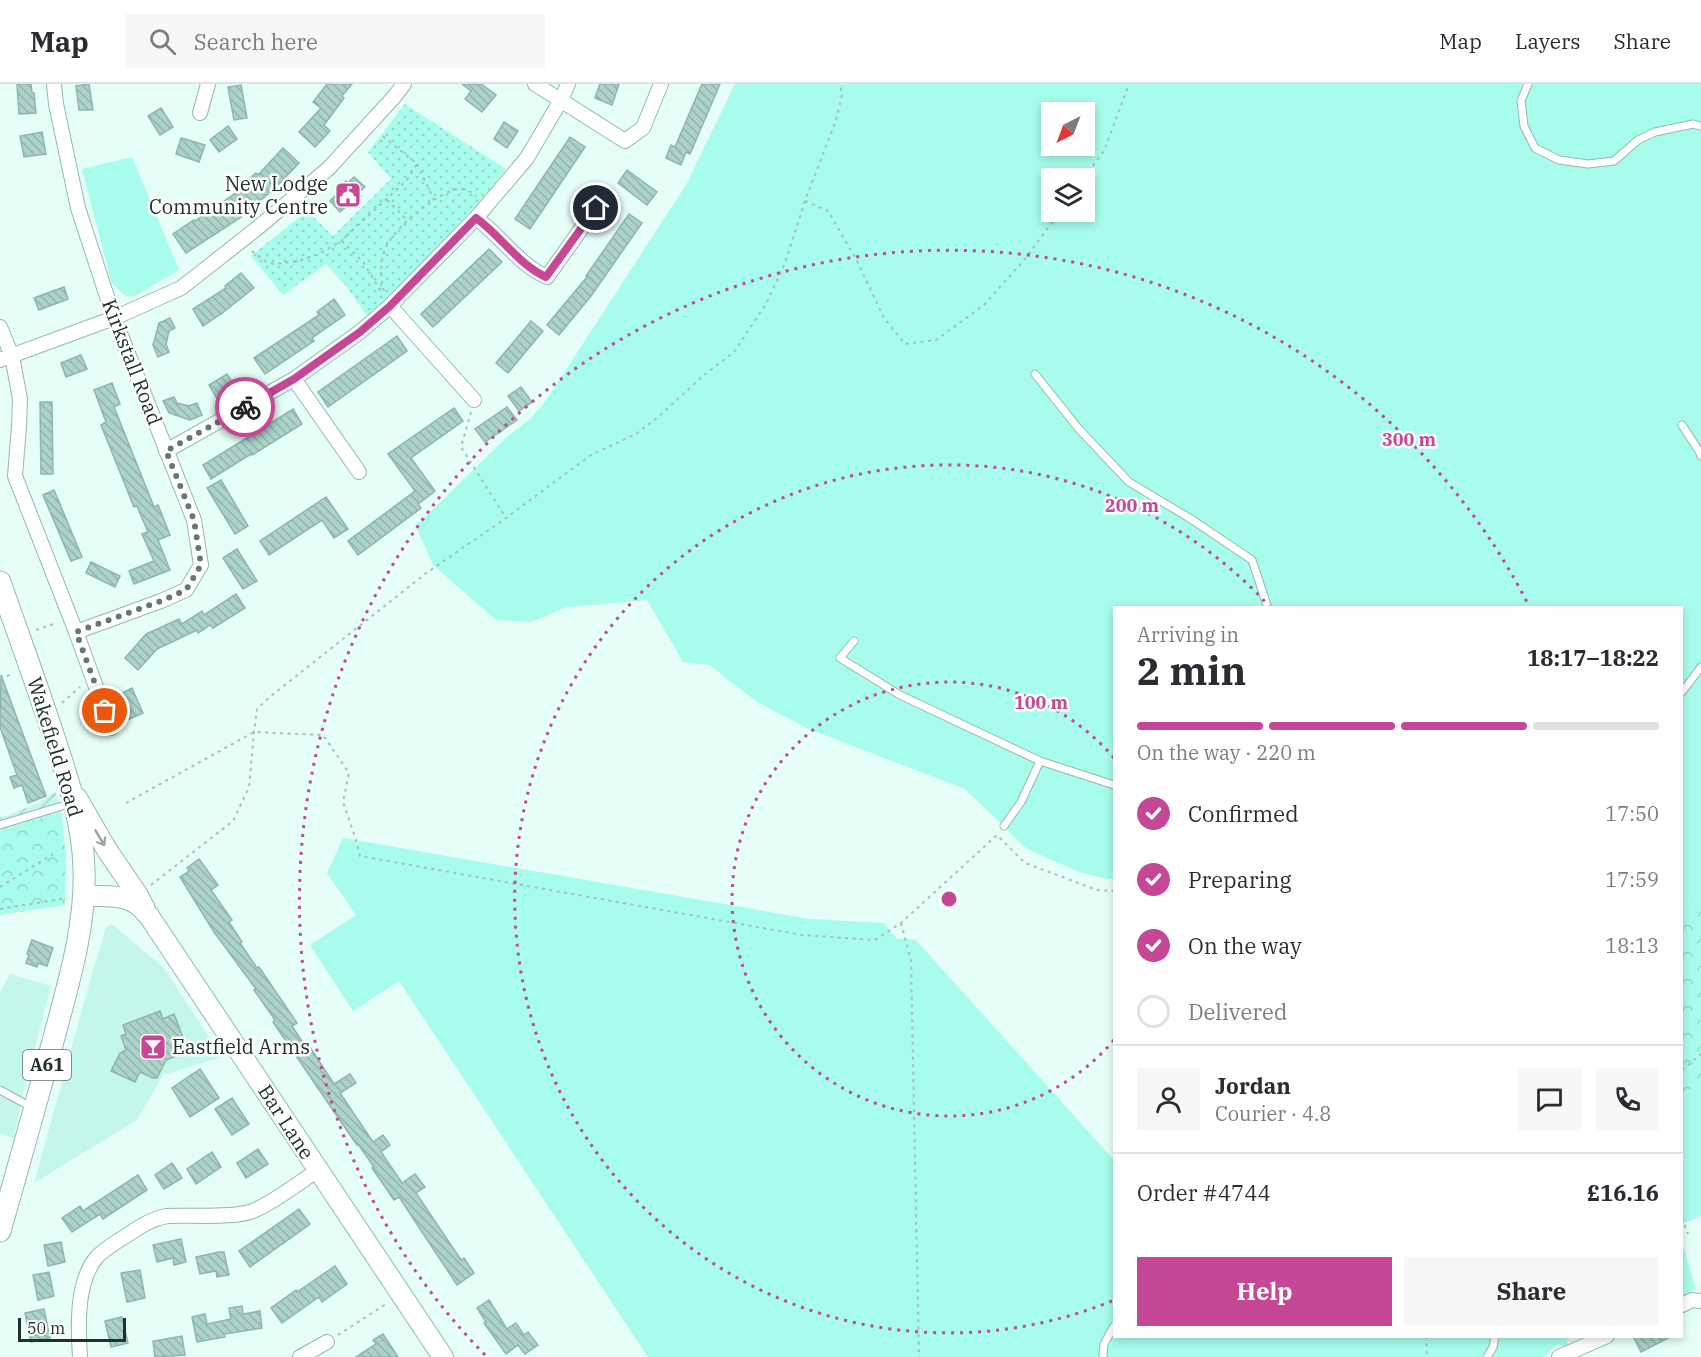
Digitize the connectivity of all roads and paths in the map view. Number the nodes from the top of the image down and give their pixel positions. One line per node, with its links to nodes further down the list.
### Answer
1 (54, 84): 27 (street, Kirkstall Road)
2 (208, 84): 11 (street)
3 (404, 84): 12 (street)
4 (535, 84): 10 (street)
5 (568, 84): 10 (street)
6 (661, 84): 10 (street)
7 (840, 84): 18 (path)
8 (1129, 84): 15 (path)
9 (1528, 84): 13 (lane)
10 (561, 100): 19 (street)
11 (200, 113)
12 (369, 124): 14 (path); 24 (street)
13 (1701, 126)
14 (417, 164): 16 (path); 17 (path)
15 (1091, 168)
16 (386, 199): 22 (path); 25 (path)
17 (434, 200): 19 (path); 22 (path)
18 (805, 201): 23 (path); 37 (path)
19 (488, 206): 21 (street)
20 (596, 208): 21 (street)
21 (476, 218): 26 (street)
22 (408, 221): 25 (path)
23 (1052, 222)
24 (243, 240): 25 (path); 27 (street)
25 (341, 241)
26 (390, 306): 31 (street); 32 (street)
27 (114, 318): 29 (street); 34 (street, Kirkstall Road)
28 (0, 327): 29 (street)
29 (6, 358): 40 (street)
30 (1035, 374): 39 (lane)
31 (294, 379): 34 (street); 36 (street)
32 (474, 400): 37 (path)
33 (1682, 425): 35 (lane)
34 (166, 451): 41 (street, Kirkstall Road)
35 (1701, 456)
36 (359, 472)
37 (506, 518): 49 (path)
38 (0, 582): 42 (main road, Wakefield Road / A61)
39 (1267, 606)
40 (71, 618): 41 (street); 42 (path)
41 (76, 632): 45 (street)
42 (19, 636): 47 (main road, Wakefield Road / A61)
43 (854, 641): 50 (lane)
44 (1701, 667): 46 (lane)
45 (92, 677): 47 (path); 48 (street)
46 (1683, 691)
47 (47, 715): 52 (main road, Wakefield Road / A61)
48 (111, 728)
49 (254, 732): 53 (path); 59 (path); 63 (path)
50 (1040, 761): 51 (lane); 55 (lane)
51 (1113, 784)
52 (73, 795): 54 (lane); 59 (main road, one-way to 59); 60 (main road, Wakefield Road / A61)
53 (126, 803)
54 (0, 825)
55 (1004, 826)
56 (53, 854): 57 (path)
57 (0, 887)
58 (1113, 891): 63 (path)
59 (137, 894): 62 (main road)
60 (84, 896): 61 (path); 62 (main road, Bar Lane); 67 (main road, Wakefield Road / A61)
61 (0, 909)
62 (149, 916): 68 (main road, Bar Lane)
63 (901, 922): 83 (path)
64 (1701, 1054): 65 (path)
65 (1683, 1069)
66 (0, 1090): 67 (lane)
67 (35, 1109): 70 (main road, Wakefield Road / A61)
68 (318, 1170): 72 (main road, Bar Lane); 80 (street)
69 (1683, 1221): 71 (path)
70 (0, 1231)
71 (1688, 1234)
72 (401, 1294): 79 (path); 82 (main road, Bar Lane)
73 (1701, 1301): 74 (street)
74 (1683, 1304)
75 (1113, 1328): 84 (lane)
76 (1426, 1338): 85 (path)
77 (1495, 1338): 86 (lane)
78 (1602, 1338): 87 (street)
79 (327, 1342): 81 (street)
80 (80, 1357)
81 (300, 1357)
82 (443, 1357)
83 (919, 1357)
84 (1103, 1357)
85 (1427, 1357)
86 (1487, 1357)
87 (1559, 1357)

